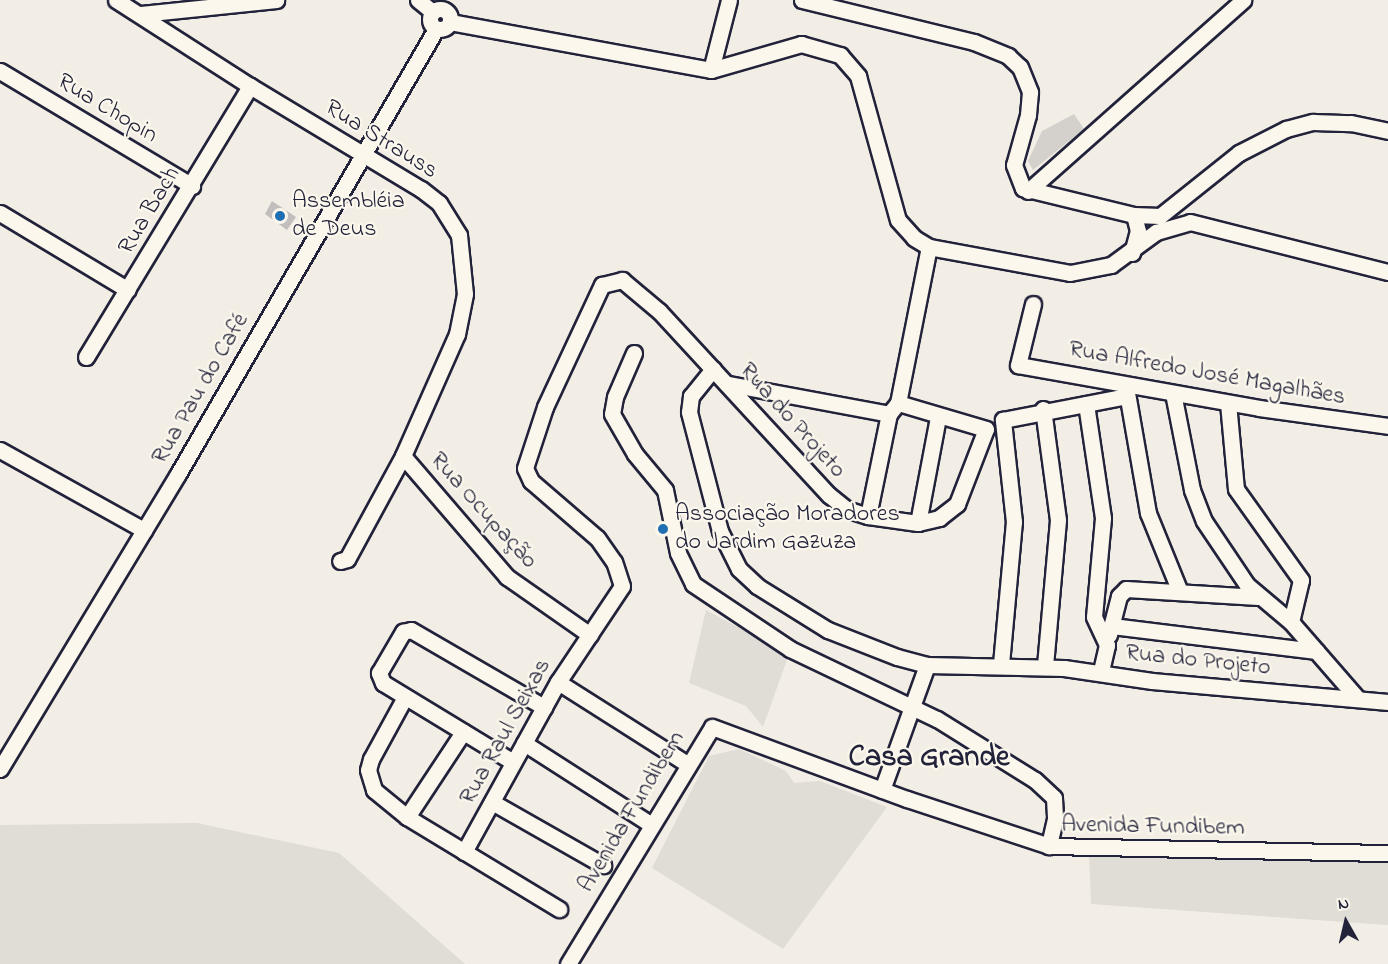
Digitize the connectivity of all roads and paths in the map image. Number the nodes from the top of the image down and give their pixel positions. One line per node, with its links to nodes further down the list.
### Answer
1 (116, 0): 7 (street, Rua Strauss)
2 (276, 0): 7 (street)
3 (418, 0): 8 (street)
4 (729, 0): 9 (street)
5 (802, 0): 15 (street)
6 (1243, 0): 15 (street)
7 (141, 14): 11 (street, Rua Strauss)
8 (444, 15): 9 (street); 13 (street, Rua Pau do Café)
9 (711, 70): 20 (street)
10 (0, 72): 14 (street, Rua Chopin)
11 (250, 86): 13 (street, Rua Strauss); 14 (street, Rua Bach)
12 (1388, 131): 16 (street)
13 (365, 156): 38 (street, Rua Strauss); 41 (street, Rua Pau do Café)
14 (192, 186): 23 (street, Rua Bach)
15 (1026, 189): 18 (street)
16 (1184, 200): 18 (street); 19 (street)
17 (0, 213): 23 (street)
18 (1134, 215): 21 (street)
19 (1190, 222): 21 (street); 22 (street)
20 (929, 247): 21 (street); 33 (street)
21 (1132, 253)
22 (1388, 272)
23 (128, 290): 26 (street, Rua Bach)
24 (1033, 304): 29 (street, Rua Alfredo José Magalhães)
25 (634, 353): 59 (street)
26 (86, 357)
27 (713, 369): 28 (street, Rua do Projeto); 47 (street, Rua Raul Seixas); 51 (street, Rua do Projeto)
28 (729, 384): 33 (street, Rua do Projeto); 39 (street, Rua do Projeto)
29 (1126, 390): 30 (street, Rua Alfredo José Magalhães); 32 (street); 43 (street)
30 (1173, 393): 31 (street, Rua Alfredo José Magalhães); 44 (street)
31 (1228, 403): 36 (street, Rua Alfredo José Magalhães); 45 (street)
32 (1086, 404): 34 (street); 48 (street)
33 (893, 409): 35 (street, Rua do Projeto); 39 (street)
34 (1043, 409): 50 (street); 52 (street)
35 (938, 417): 40 (street); 40 (street, Rua do Projeto)
36 (1388, 426)
37 (0, 450): 41 (street)
38 (403, 456): 42 (street, Rua Strauss); 47 (street, Rua Ocupação)
39 (868, 516): 40 (street, Rua do Projeto)
40 (918, 522)
41 (144, 530): 64 (street, Rua Pau do Café)
42 (340, 561)
43 (1180, 592): 44 (street); 46 (street)
44 (1258, 597): 45 (street)
45 (1291, 622): 49 (street)
46 (1112, 626): 48 (street); 49 (street)
47 (590, 635): 54 (street, Rua Raul Seixas)
48 (1107, 645): 53 (street)
49 (1316, 651): 56 (street)
50 (1001, 664): 51 (street, Rua do Projeto); 52 (street, Rua do Projeto)
51 (927, 665): 59 (street)
52 (1045, 666): 53 (street, Rua do Projeto)
53 (1101, 672): 56 (street, Rua do Projeto)
54 (558, 682): 58 (street, Rua Raul Seixas); 63 (street)
55 (405, 697): 58 (street); 60 (street); 67 (street)
56 (1358, 699): 57 (street, Rua do Projeto)
57 (1388, 702)
58 (544, 707): 61 (street, Rua Raul Seixas)
59 (914, 708): 65 (street); 69 (street)
60 (463, 732): 62 (street); 67 (street)
61 (524, 743): 62 (street, Rua Raul Seixas); 68 (street)
62 (513, 762): 66 (street, Rua Raul Seixas)
63 (687, 764): 65 (street, Avenida Fundibem); 68 (street, Avenida Fundibem)
64 (0, 769)
65 (882, 790): 69 (street, Avenida Fundibem)
66 (492, 801): 70 (street, Rua Raul Seixas); 72 (street)
67 (407, 817): 70 (street)
68 (650, 824): 74 (street, Avenida Fundibem)
69 (1049, 846): 71 (street, Avenida Fundibem)
70 (464, 852): 73 (street)
71 (1388, 853)
72 (603, 865)
73 (559, 909)
74 (568, 964)

